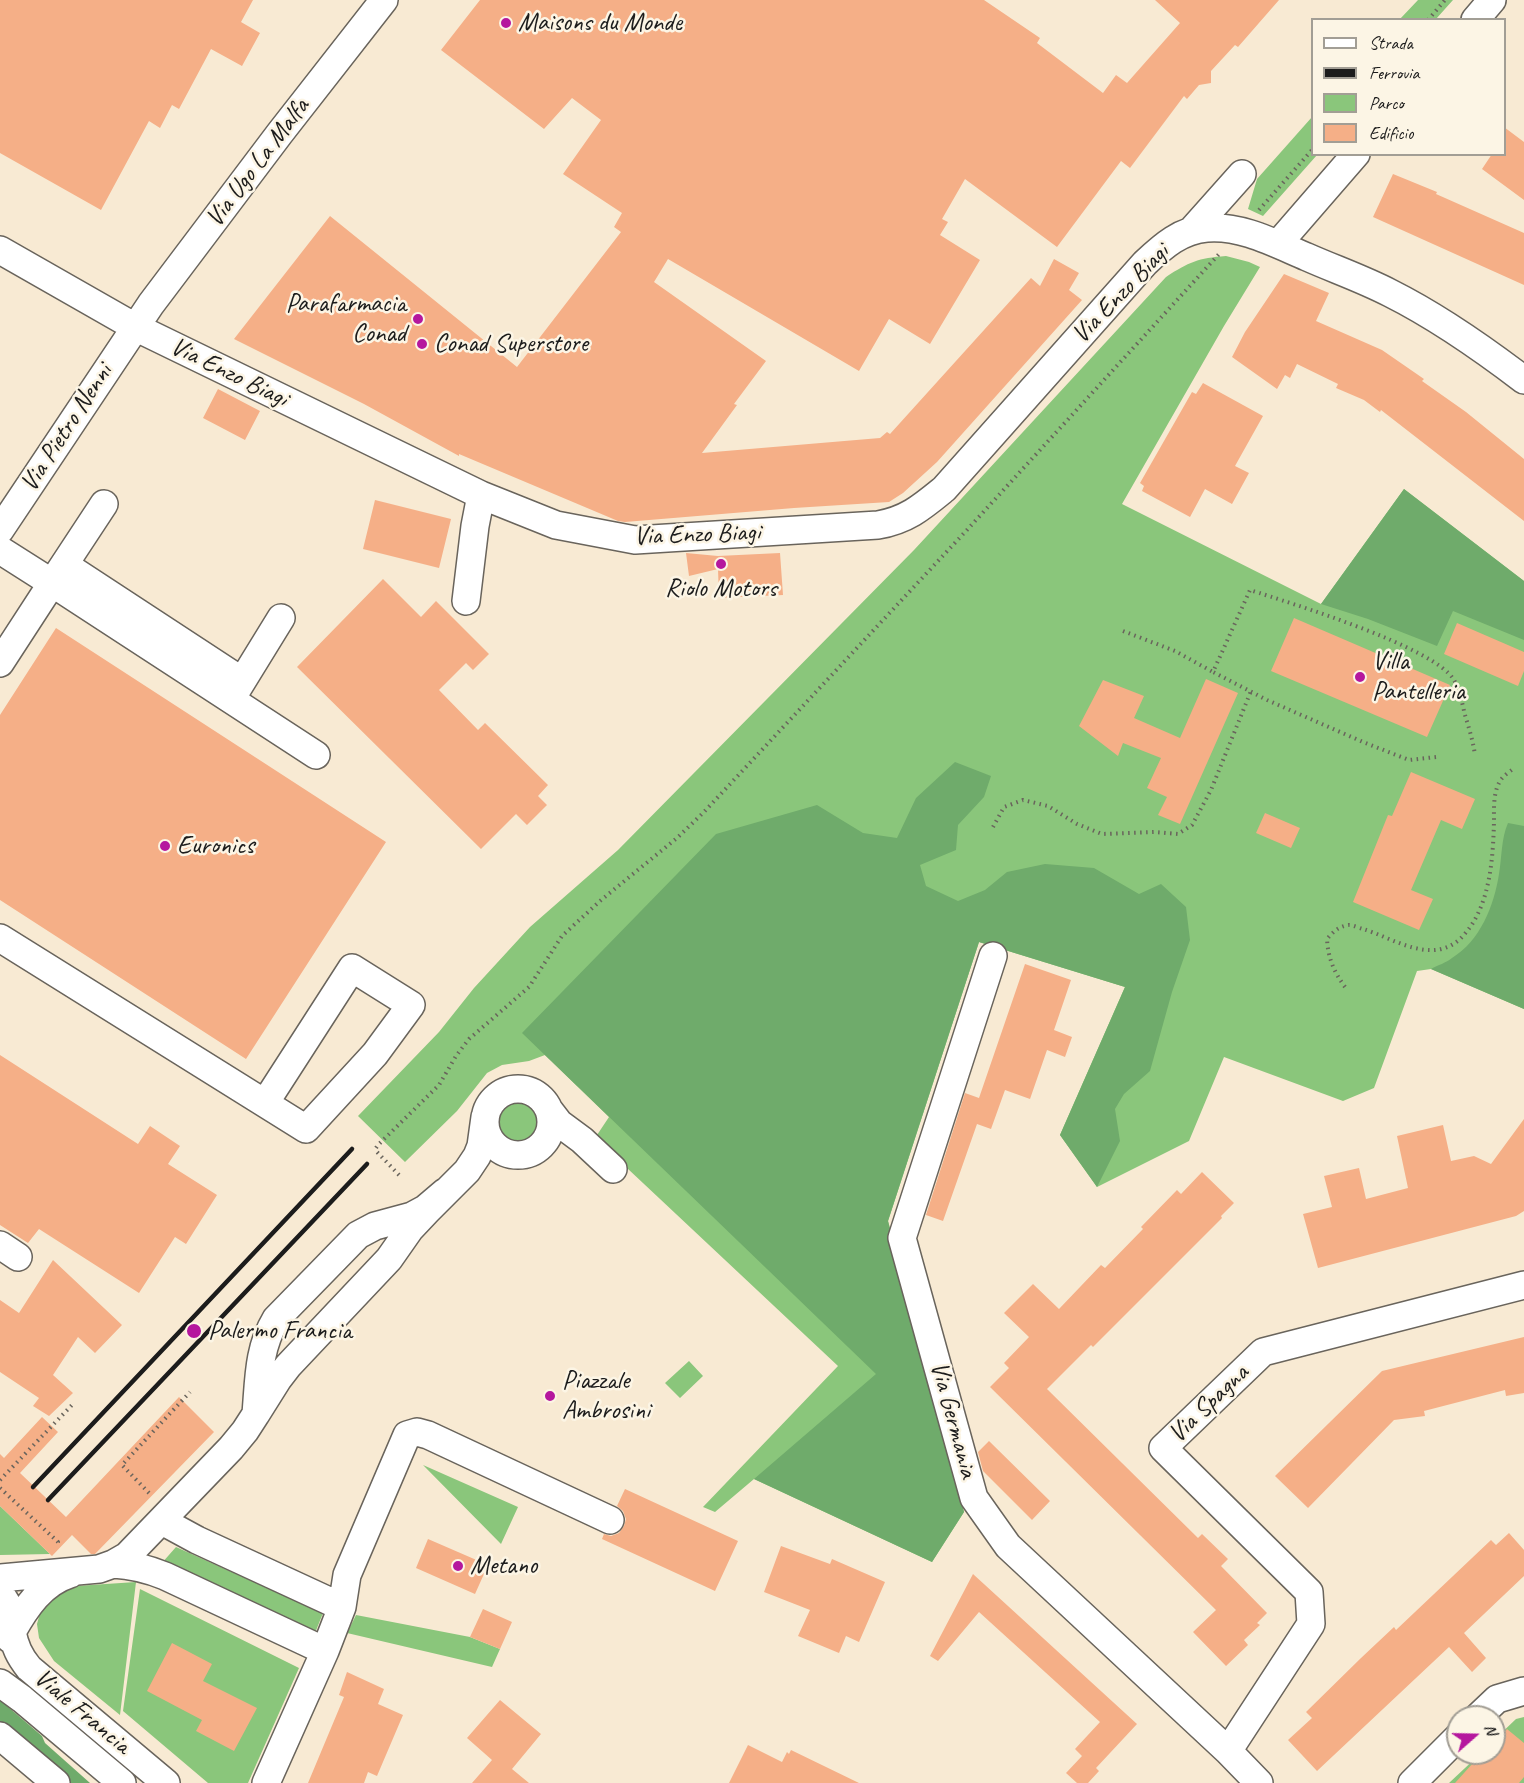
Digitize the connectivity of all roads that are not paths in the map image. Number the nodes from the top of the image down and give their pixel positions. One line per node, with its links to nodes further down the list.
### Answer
1 (384, 0): 9 (street, Via Ugo La Malfa)
2 (1492, 0): 3 (street)
3 (1477, 18)
4 (1354, 156): 7 (street)
5 (1242, 174): 6 (street)
6 (1193, 230): 7 (street); 11 (street, Via Enzo Biagi)
7 (1278, 244): 10 (street)
8 (0, 250): 9 (street, Via Enzo Biagi)
9 (135, 327): 11 (street, Via Enzo Biagi); 13 (street, Via Pietro Nenni)
10 (1524, 380)
11 (481, 495): 16 (street)
12 (104, 504): 15 (street)
13 (0, 530)
14 (0, 550): 15 (street)
15 (58, 574): 18 (street); 19 (street)
16 (466, 601)
17 (281, 618): 19 (street)
18 (0, 663)
19 (236, 690): 20 (street)
20 (316, 755)
21 (0, 938): 23 (street)
22 (993, 956): 49 (street, Via Germania)
23 (265, 1103): 23 (street)
24 (549, 1110): 25 (street); 26 (street); 27 (street)
25 (486, 1117): 28 (street); 30 (street)
26 (547, 1139): 27 (street); 28 (street)
27 (590, 1147): 29 (street)
28 (515, 1155): 30 (street)
29 (613, 1169)
30 (467, 1171): 31 (street)
31 (445, 1192): 33 (street); 33 (street)
32 (1524, 1285): 49 (street, Via Spagna)
33 (256, 1414): 35 (street)
34 (610, 1520): 40 (street)
35 (162, 1521): 36 (street); 40 (street)
36 (113, 1564): 37 (street); 42 (street)
37 (80, 1571): 38 (street); 41 (street)
38 (0, 1578)
39 (0, 1594): 41 (street, Viale Francia)
40 (342, 1607): 42 (street)
41 (12, 1632): 43 (street); 52 (street, Viale Francia)
42 (325, 1651): 53 (street)
43 (0, 1656)
44 (0, 1683): 51 (street, Viale Francia)
45 (1524, 1691): 46 (street)
46 (1491, 1705)
47 (0, 1736): 50 (street)
48 (1446, 1749): 55 (street)
49 (1228, 1751): 54 (street, Via Germania)
50 (56, 1783)
51 (122, 1783)
52 (166, 1783)
53 (266, 1783)
54 (1259, 1783)
55 (1412, 1783)

